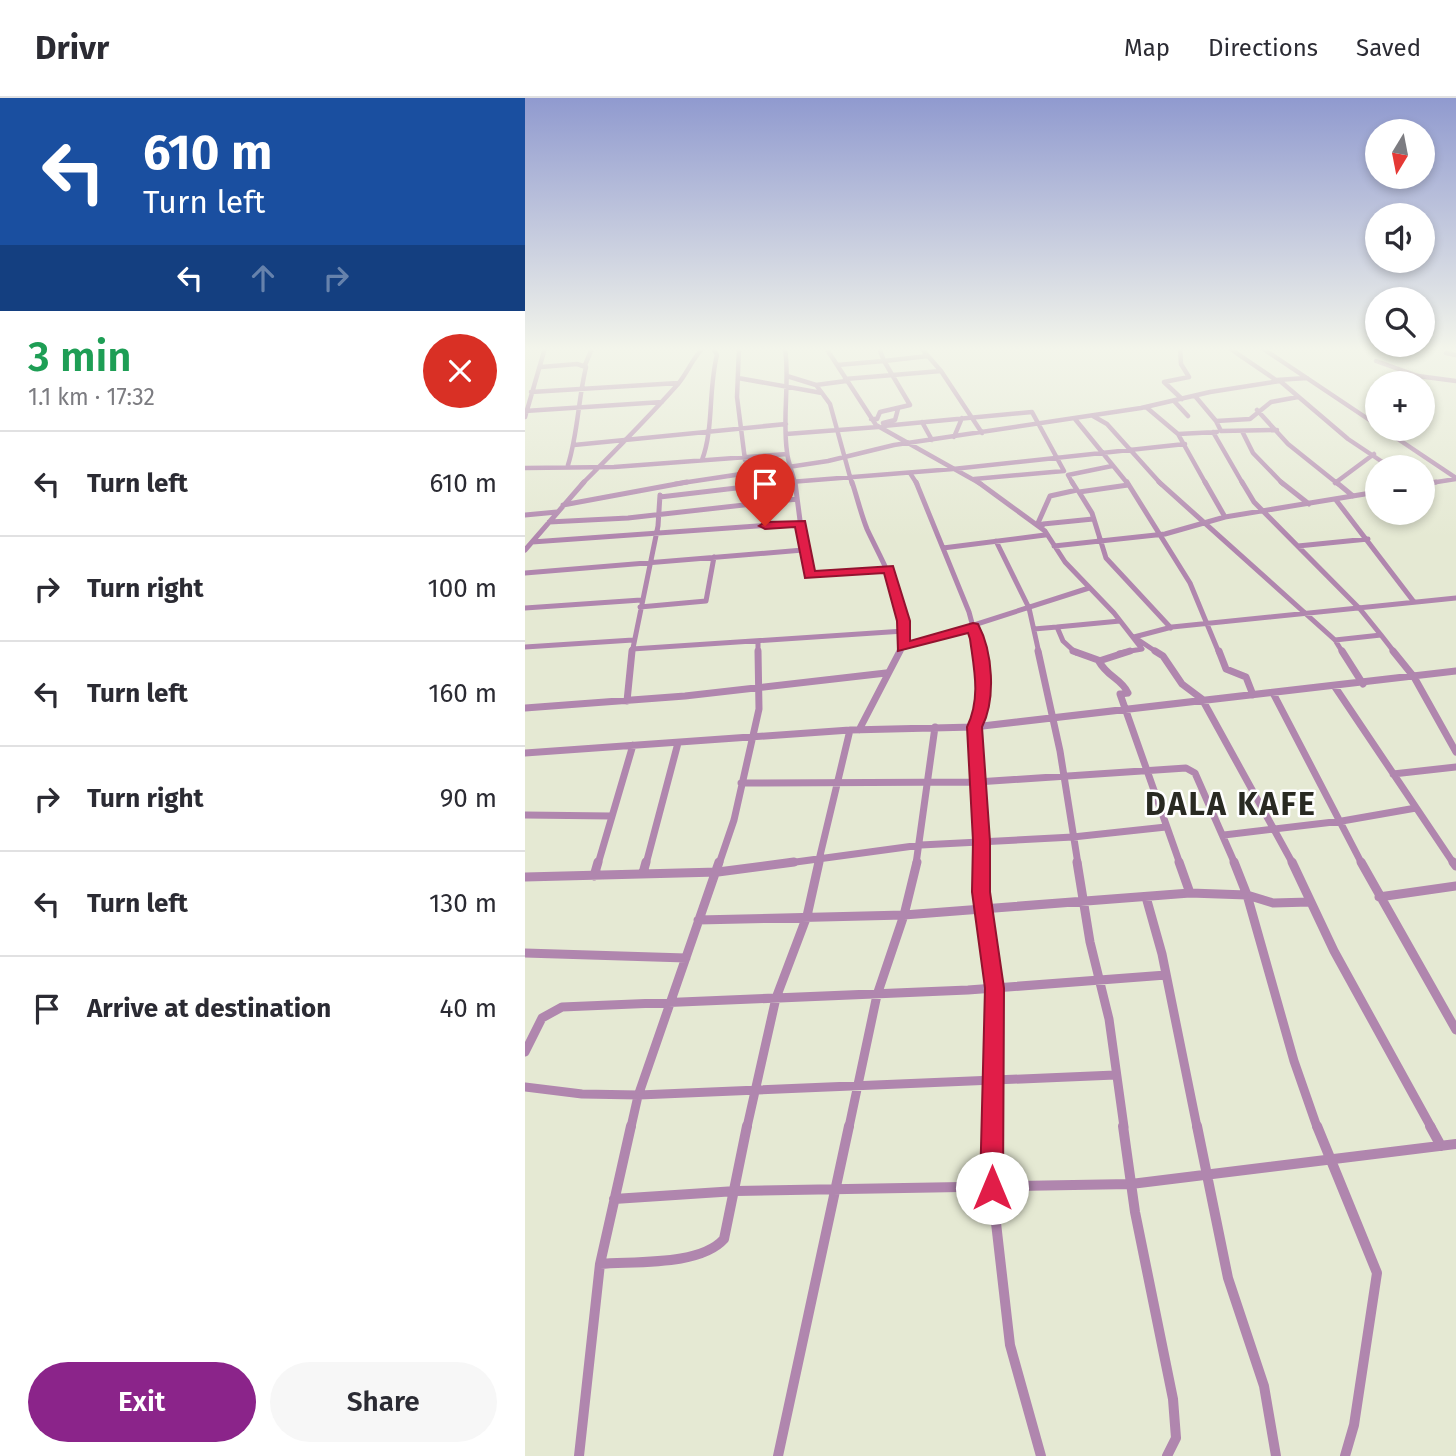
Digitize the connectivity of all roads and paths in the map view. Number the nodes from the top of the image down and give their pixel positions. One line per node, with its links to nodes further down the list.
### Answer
1 (579, 411): 46 (street)
2 (654, 411): 42 (street)
3 (708, 411): 37 (street)
4 (739, 411): 30 (street)
5 (786, 411): 26 (street)
6 (831, 411): 31 (street)
7 (866, 411): 22 (street)
8 (884, 411): 22 (street)
9 (897, 411): 28 (street)
10 (966, 411): 20 (street)
11 (1117, 411): 18 (street)
12 (1151, 411): 39 (street)
13 (1184, 411): 19 (street)
14 (1208, 411): 24 (street)
15 (1256, 411): 24 (street)
16 (1258, 411): 32 (street)
17 (1315, 411): 50 (street)
18 (1093, 415): 23 (street); 47 (street)
19 (1188, 416)
20 (969, 417): 21 (street); 27 (street); 36 (street)
21 (962, 418): 25 (street); 40 (street)
22 (871, 419): 28 (street); 29 (street)
23 (1075, 419): 27 (street); 48 (street)
24 (1216, 421): 33 (street)
25 (922, 422): 28 (street); 41 (street)
26 (786, 424): 30 (street); 38 (street)
27 (1040, 425): 36 (street); 52 (street)
28 (887, 426)
29 (878, 427): 31 (street); 44 (street)
30 (739, 430): 37 (street); 54 (street)
31 (835, 430): 38 (street); 51 (street)
32 (1277, 430): 34 (street); 68 (street)
33 (1221, 431): 34 (street); 35 (street)
34 (1242, 431): 78 (street)
35 (1213, 432): 39 (street); 79 (street)
36 (982, 433): 40 (street)
37 (707, 434): 42 (street); 53 (street)
38 (786, 434): 49 (street)
39 (1178, 434): 45 (street)
40 (954, 437): 41 (street)
41 (932, 440): 44 (street)
42 (627, 441): 46 (street); 56 (street)
43 (1401, 441): 64 (street)
44 (912, 443): 51 (street); 60 (street)
45 (1185, 444): 47 (street); 83 (street)
46 (574, 445): 55 (street)
47 (1128, 450): 48 (street); 88 (street)
48 (1104, 453): 52 (street); 58 (street)
49 (787, 454): 54 (street); 57 (street)
50 (1374, 454): 68 (street)
51 (843, 457): 57 (street); 63 (street)
52 (1059, 457): 60 (street); 65 (street)
53 (702, 460): 54 (street); 56 (street)
54 (745, 460)
55 (568, 465): 56 (street); 59 (street)
56 (600, 466): 77 (street)
57 (792, 466): 66 (street); 70 (street)
58 (1112, 466): 62 (street); 69 (street)
59 (525, 468)
60 (953, 469): 61 (street); 65 (street)
61 (910, 473): 63 (street); 98 (street)
62 (1068, 475): 71 (street); 87 (street)
63 (850, 478): 66 (street); 103 (street)
64 (1456, 478): 67 (street)
65 (974, 479): 90 (street)
66 (794, 482): 74 (street); 75 (street)
67 (1435, 482)
68 (1335, 483): 73 (street)
69 (1128, 485): 71 (street); 91 (street)
70 (660, 486): 74 (street); 77 (street)
71 (1079, 492): 84 (street)
72 (1365, 494): 73 (street)
73 (1353, 496): 76 (street)
74 (660, 497): 81 (street)
75 (797, 499): 81 (street); 86 (street)
76 (1336, 500): 78 (street); 92 (street)
77 (563, 505): 80 (street)
78 (1309, 505): 79 (street)
79 (1263, 511): 83 (street); 97 (street)
80 (557, 512): 82 (street); 85 (street)
81 (659, 513): 85 (street); 89 (street)
82 (525, 515)
83 (1225, 517): 88 (street)
84 (1093, 519): 87 (street); 94 (street)
85 (549, 522): 95 (street)
86 (800, 523): 89 (street); 100 (street)
87 (1043, 524): 90 (street)
88 (1204, 524): 91 (street); 113 (street)
89 (657, 532): 95 (street); 102 (street)
90 (1045, 533): 93 (street); 96 (street)
91 (1165, 534): 94 (street); 115 (street)
92 (1368, 540): 97 (street); 108 (street)
93 (996, 541): 98 (street); 111 (street)
94 (1100, 541): 96 (street); 118 (street)
95 (532, 542): 99 (street)
96 (1054, 546): 105 (street)
97 (1298, 546): 112 (street)
98 (943, 548): 116 (street)
99 (525, 550)
100 (803, 550): 101 (street); 103 (street)
101 (714, 557): 102 (street); 109 (street)
102 (650, 564): 104 (street); 107 (street)
103 (889, 569): 120 (street)
104 (525, 573)
105 (1089, 588): 111 (street); 114 (street)
106 (1456, 598): 108 (street)
107 (641, 600): 109 (street); 110 (street)
108 (1414, 602): 112 (street)
109 (640, 607): 123 (street)
110 (525, 608)
111 (1029, 608): 116 (street); 119 (street)
112 (1360, 608): 113 (street); 121 (street)
113 (1306, 615): 115 (street); 124 (street)
114 (1121, 621): 117 (street); 122 (street)
115 (1208, 624): 118 (street); 137 (street)
116 (973, 627): 127 (street); 144 (street)
117 (1057, 628): 119 (street); 129 (street)
118 (1171, 628): 122 (street)
119 (1034, 629): 142 (street)
120 (904, 631): 125 (street); 127 (street)
121 (1381, 635): 124 (street); 132 (street)
122 (1134, 637): 129 (street); 138 (street)
123 (633, 640): 126 (street); 128 (street)
124 (1335, 640): 133 (street)
125 (758, 641): 128 (street); 135 (street)
126 (525, 647)
127 (902, 648): 131 (street)
128 (632, 649): 139 (street)
129 (1099, 661): 141 (street)
130 (1456, 671): 132 (street)
131 (885, 673): 135 (street); 145 (street)
132 (1414, 677): 133 (street); 149 (street)
133 (1363, 684): 134 (street)
134 (1335, 687): 136 (street); 153 (street)
135 (758, 688): 139 (street); 146 (street)
136 (1273, 693): 137 (street); 162 (street)
137 (1253, 695): 138 (street)
138 (1202, 699): 141 (street); 164 (street)
139 (627, 701): 140 (street)
140 (525, 708)
141 (1128, 710): 142 (street); 152 (street)
142 (1052, 720): 144 (street); 154 (street)
143 (935, 727): 144 (street); 145 (street); 156 (street)
144 (974, 727): 157 (street)
145 (855, 730): 146 (street); 155 (street)
146 (753, 740): 147 (street); 158 (street)
147 (678, 743): 148 (street); 172 (street)
148 (633, 745): 150 (street); 161 (street)
149 (1456, 752)
150 (525, 753)
151 (1456, 767): 153 (street)
152 (1149, 771): 154 (street); 163 (street); 165 (street)
153 (1393, 774): 159 (street)
154 (1064, 778): 157 (street); 166 (street)
155 (836, 781): 156 (street); 158 (street); 169 (street)
156 (930, 782): 157 (street); 168 (street)
157 (977, 782): 167 (street)
158 (741, 783): 171 (street)
159 (1416, 808): 162 (street); 170 (street)
160 (525, 815): 161 (street)
161 (611, 816): 173 (street)
162 (1342, 821): 164 (street); 179 (street)
163 (1166, 827): 166 (street); 176 (street)
164 (1274, 829): 165 (street); 180 (street)
165 (1224, 835): 177 (street)
166 (1073, 837): 167 (street); 181 (street)
167 (982, 841): 168 (street); 182 (street)
168 (922, 845): 169 (street); 183 (street)
169 (821, 859): 171 (street); 184 (street)
170 (1456, 866)
171 (718, 872): 172 (street); 185 (street)
172 (643, 873): 173 (street)
173 (594, 876): 174 (street)
174 (525, 877)
175 (1456, 886): 179 (street)
176 (1190, 893): 177 (street); 178 (street)
177 (1247, 895): 180 (street); 205 (street)
178 (1146, 897): 181 (street); 188 (street)
179 (1379, 897): 194 (street)
180 (1310, 902): 204 (street)
181 (1084, 903): 182 (street); 189 (street)
182 (985, 910): 183 (street); 190 (street)
183 (904, 915): 184 (street); 191 (street)
184 (807, 916): 185 (street); 192 (street)
185 (698, 920): 187 (street)
186 (525, 953): 187 (street)
187 (686, 958): 193 (street)
188 (1166, 975): 189 (street); 206 (street)
189 (1098, 978): 190 (street); 197 (street)
190 (995, 988): 191 (street); 198 (street)
191 (877, 995): 192 (street); 200 (street)
192 (776, 998): 193 (street); 201 (street)
193 (671, 1002): 195 (street); 202 (street)
194 (1456, 1030)
195 (530, 1032): 196 (street)
196 (525, 1052)
197 (1115, 1076): 198 (street); 207 (street)
198 (991, 1083): 200 (street); 208 (street)
199 (525, 1087): 202 (street)
200 (856, 1087): 201 (street); 209 (street)
201 (753, 1089): 202 (street); 210 (street)
202 (638, 1096): 211 (street)
203 (1456, 1144): 204 (street)
204 (1441, 1146): 205 (street)
205 (1329, 1160): 206 (street); 218 (street)
206 (1208, 1175): 207 (street); 217 (street)
207 (1131, 1184): 208 (street); 216 (street)
208 (992, 1188): 209 (street); 215 (street)
209 (834, 1189): 210 (street); 214 (street)
210 (736, 1191): 211 (street); 212 (street)
211 (614, 1199): 212 (street)
212 (600, 1264): 213 (street)
213 (579, 1456)
214 (778, 1456)
215 (1041, 1456)
216 (1167, 1456)
217 (1276, 1456)
218 (1345, 1456)

